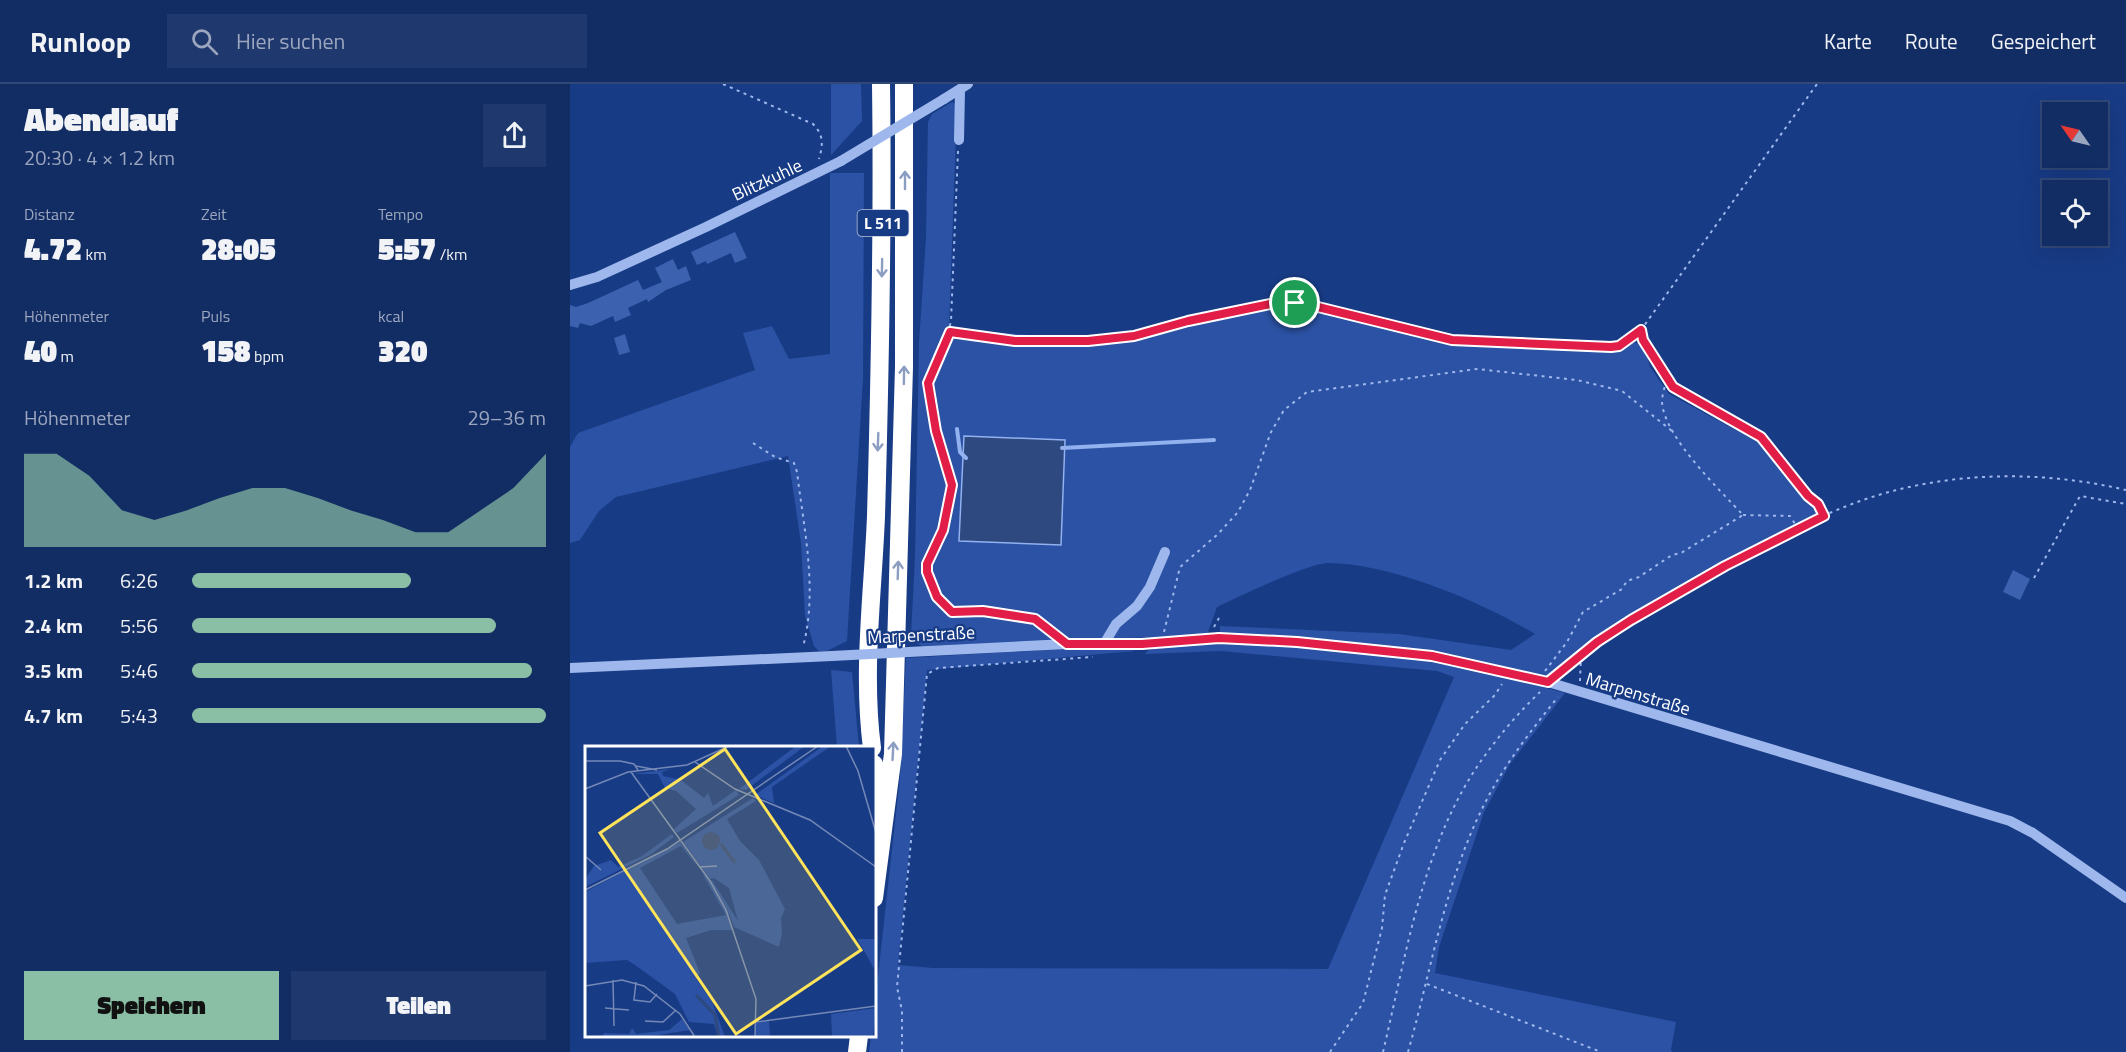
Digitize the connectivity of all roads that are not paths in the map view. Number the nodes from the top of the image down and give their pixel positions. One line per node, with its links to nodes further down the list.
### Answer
1 (881, 84): 9 (highway, L 511, one-way to 9)
2 (904, 84): 11 (highway, L 511, one-way to 2)
3 (964, 87): 4 (street); 5 (street, Blitzkuhle, bridge)
4 (959, 140)
5 (570, 285)
6 (1165, 552): 7 (street)
7 (1104, 644): 8 (street, Marpenstraße, bridge); 13 (street, Marpenstraße)
8 (570, 668)
9 (872, 746)
10 (876, 818): 11 (highway, L 511)
11 (878, 872): 12 (highway, L 511)
12 (876, 885)
13 (2126, 898)
14 (859, 1037): 15 (highway)
15 (857, 1052)

